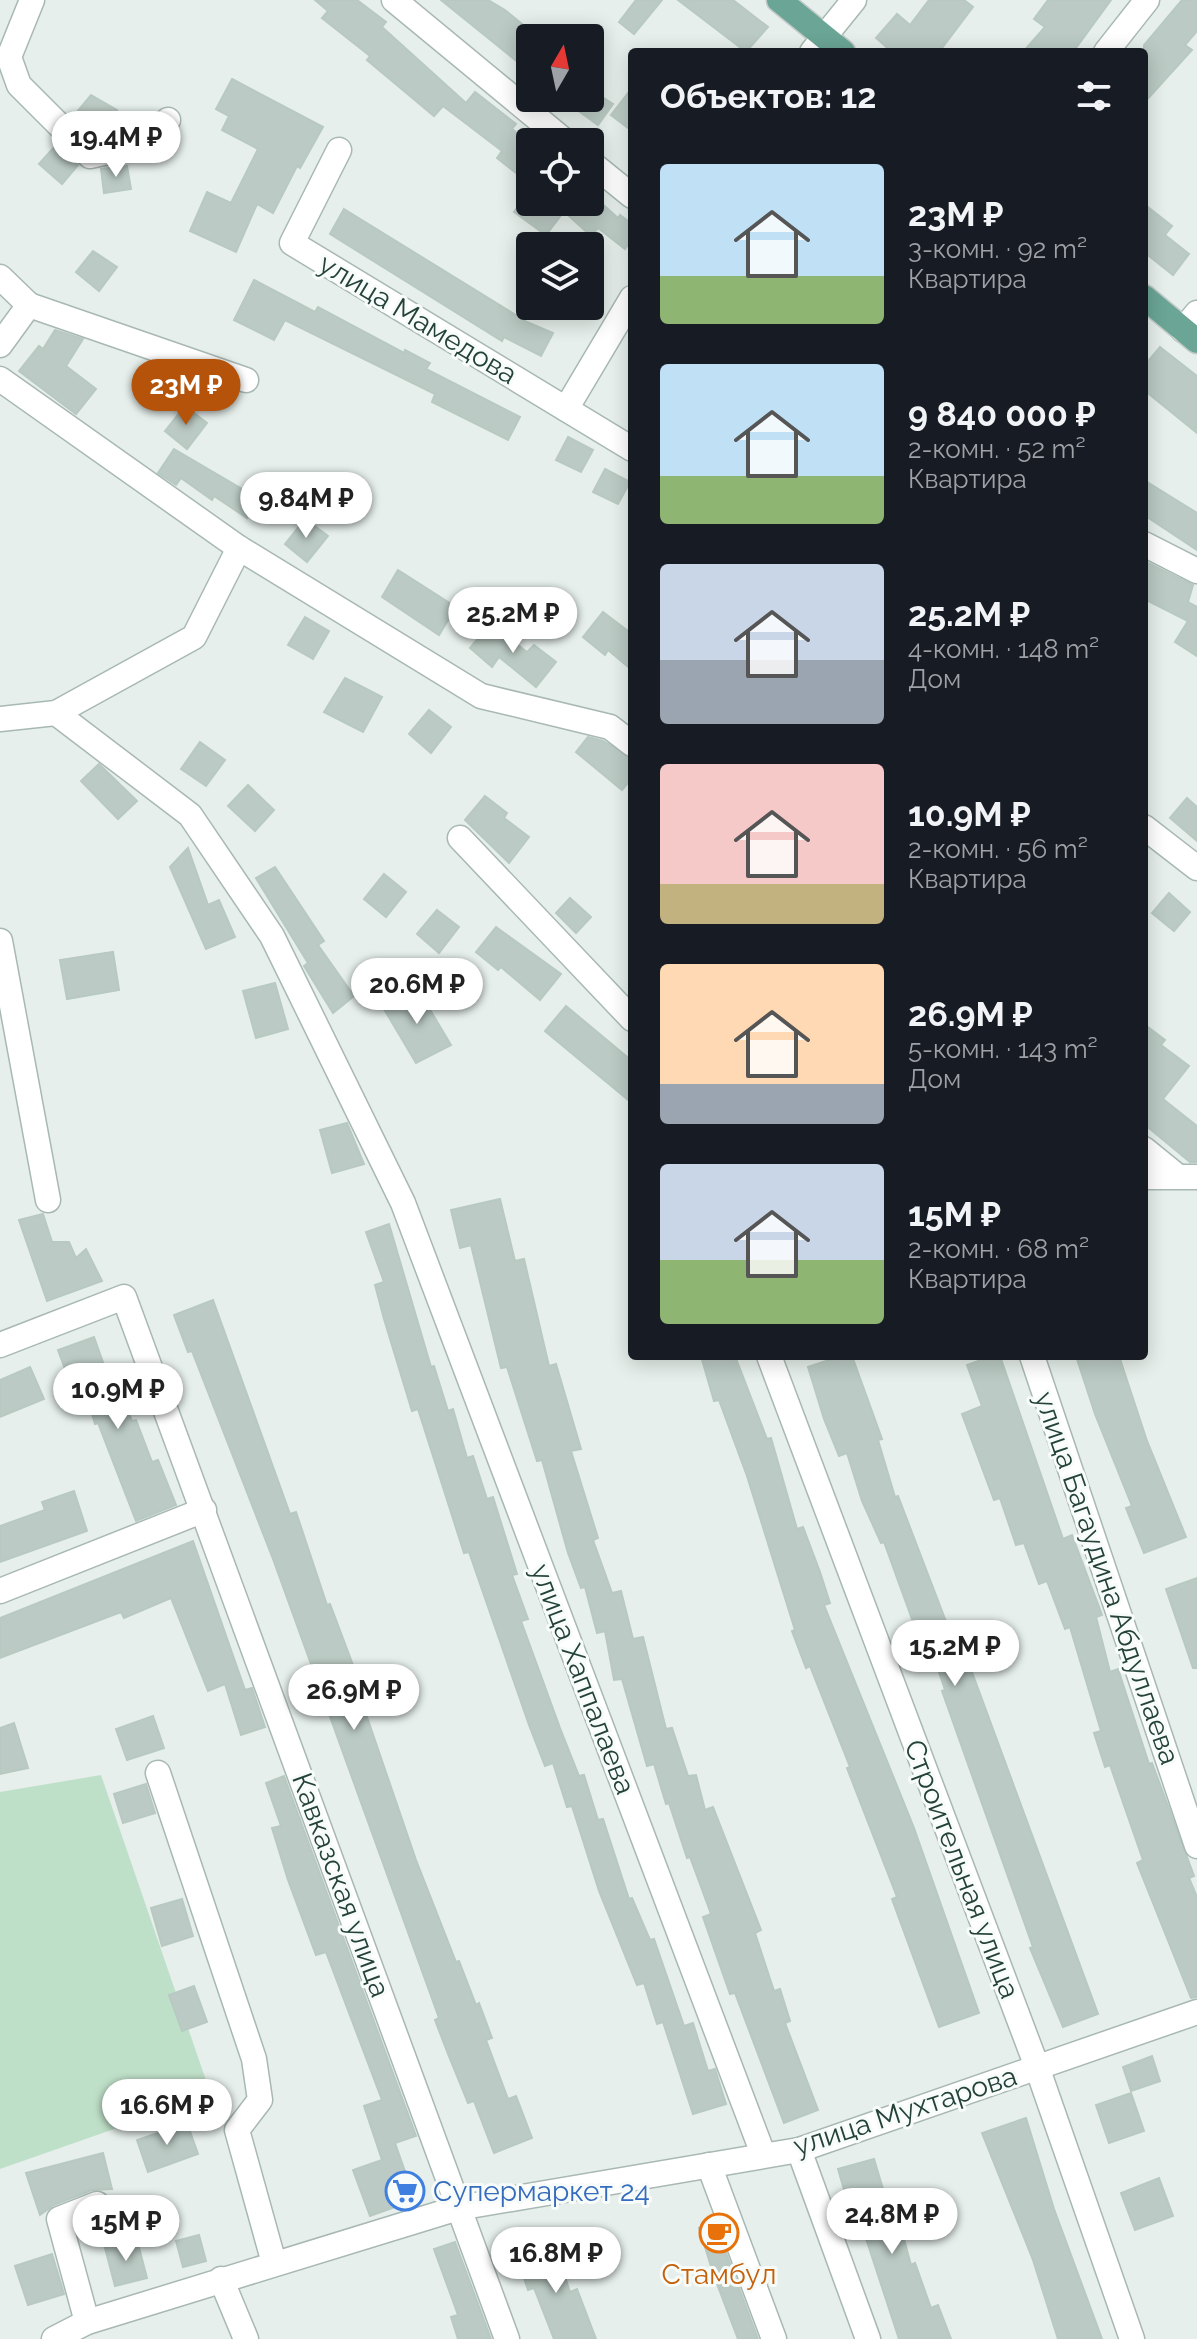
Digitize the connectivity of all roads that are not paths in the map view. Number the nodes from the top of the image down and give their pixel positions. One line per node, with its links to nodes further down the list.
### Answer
1 (32, 0): 8 (street)
2 (394, 0): 9 (street)
3 (779, 0): 6 (main road)
4 (854, 0): 6 (street)
5 (1147, 0): 7 (street)
6 (818, 44)
7 (1109, 48)
8 (168, 120)
9 (549, 128)
10 (339, 150): 21 (street, улица Мамедова)
11 (604, 173): 12 (street)
12 (628, 193)
13 (0, 277): 15 (street)
14 (1148, 300): 17 (main road)
15 (29, 305): 18 (street); 20 (street)
16 (628, 305): 21 (street)
17 (1192, 328)
18 (0, 345)
19 (0, 379): 24 (street)
20 (246, 380)
21 (566, 409): 22 (street, улица Мамедова)
22 (628, 447)
23 (1148, 546): 25 (street)
24 (239, 548): 26 (street); 28 (street)
25 (1197, 571)
26 (56, 713): 27 (street); 48 (street, улица Хаппалаева)
27 (0, 719)
28 (628, 741)
29 (1148, 830): 31 (street)
30 (460, 838): 33 (street)
31 (1197, 868)
32 (0, 941): 37 (street)
33 (628, 1015)
34 (1148, 1152): 35 (street)
35 (1187, 1176): 36 (street)
36 (1148, 1177)
37 (48, 1200)
38 (0, 1345): 41 (street, Кавказская улица)
39 (771, 1360): 46 (street, Строительная улица)
40 (1033, 1360): 44 (street, улица Багаудина Абдуллаева)
41 (204, 1510): 42 (street); 51 (street, Кавказская улица)
42 (0, 1591)
43 (158, 1773): 52 (street)
44 (1197, 1846)
45 (1197, 2012): 46 (street, улица Мухтарова)
46 (1037, 2067): 47 (street, улица Мухтарова); 60 (street, Строительная улица)
47 (799, 2150): 48 (street, улица Мухтарова); 59 (street)
48 (763, 2154): 49 (street, улица Мухтарова)
49 (709, 2165): 51 (street, улица Мухтарова); 58 (street)
50 (97, 2204): 54 (street)
51 (458, 2208): 52 (street, улица Мухтарова); 57 (street, Кавказская улица)
52 (274, 2263): 53 (street, улица Мухтарова)
53 (221, 2279): 54 (street, улица Мухтарова); 56 (street)
54 (87, 2322): 55 (street, улица Мухтарова)
55 (54, 2339)
56 (246, 2339)
57 (507, 2339)
58 (774, 2339)
59 (868, 2339)
60 (1132, 2339)

